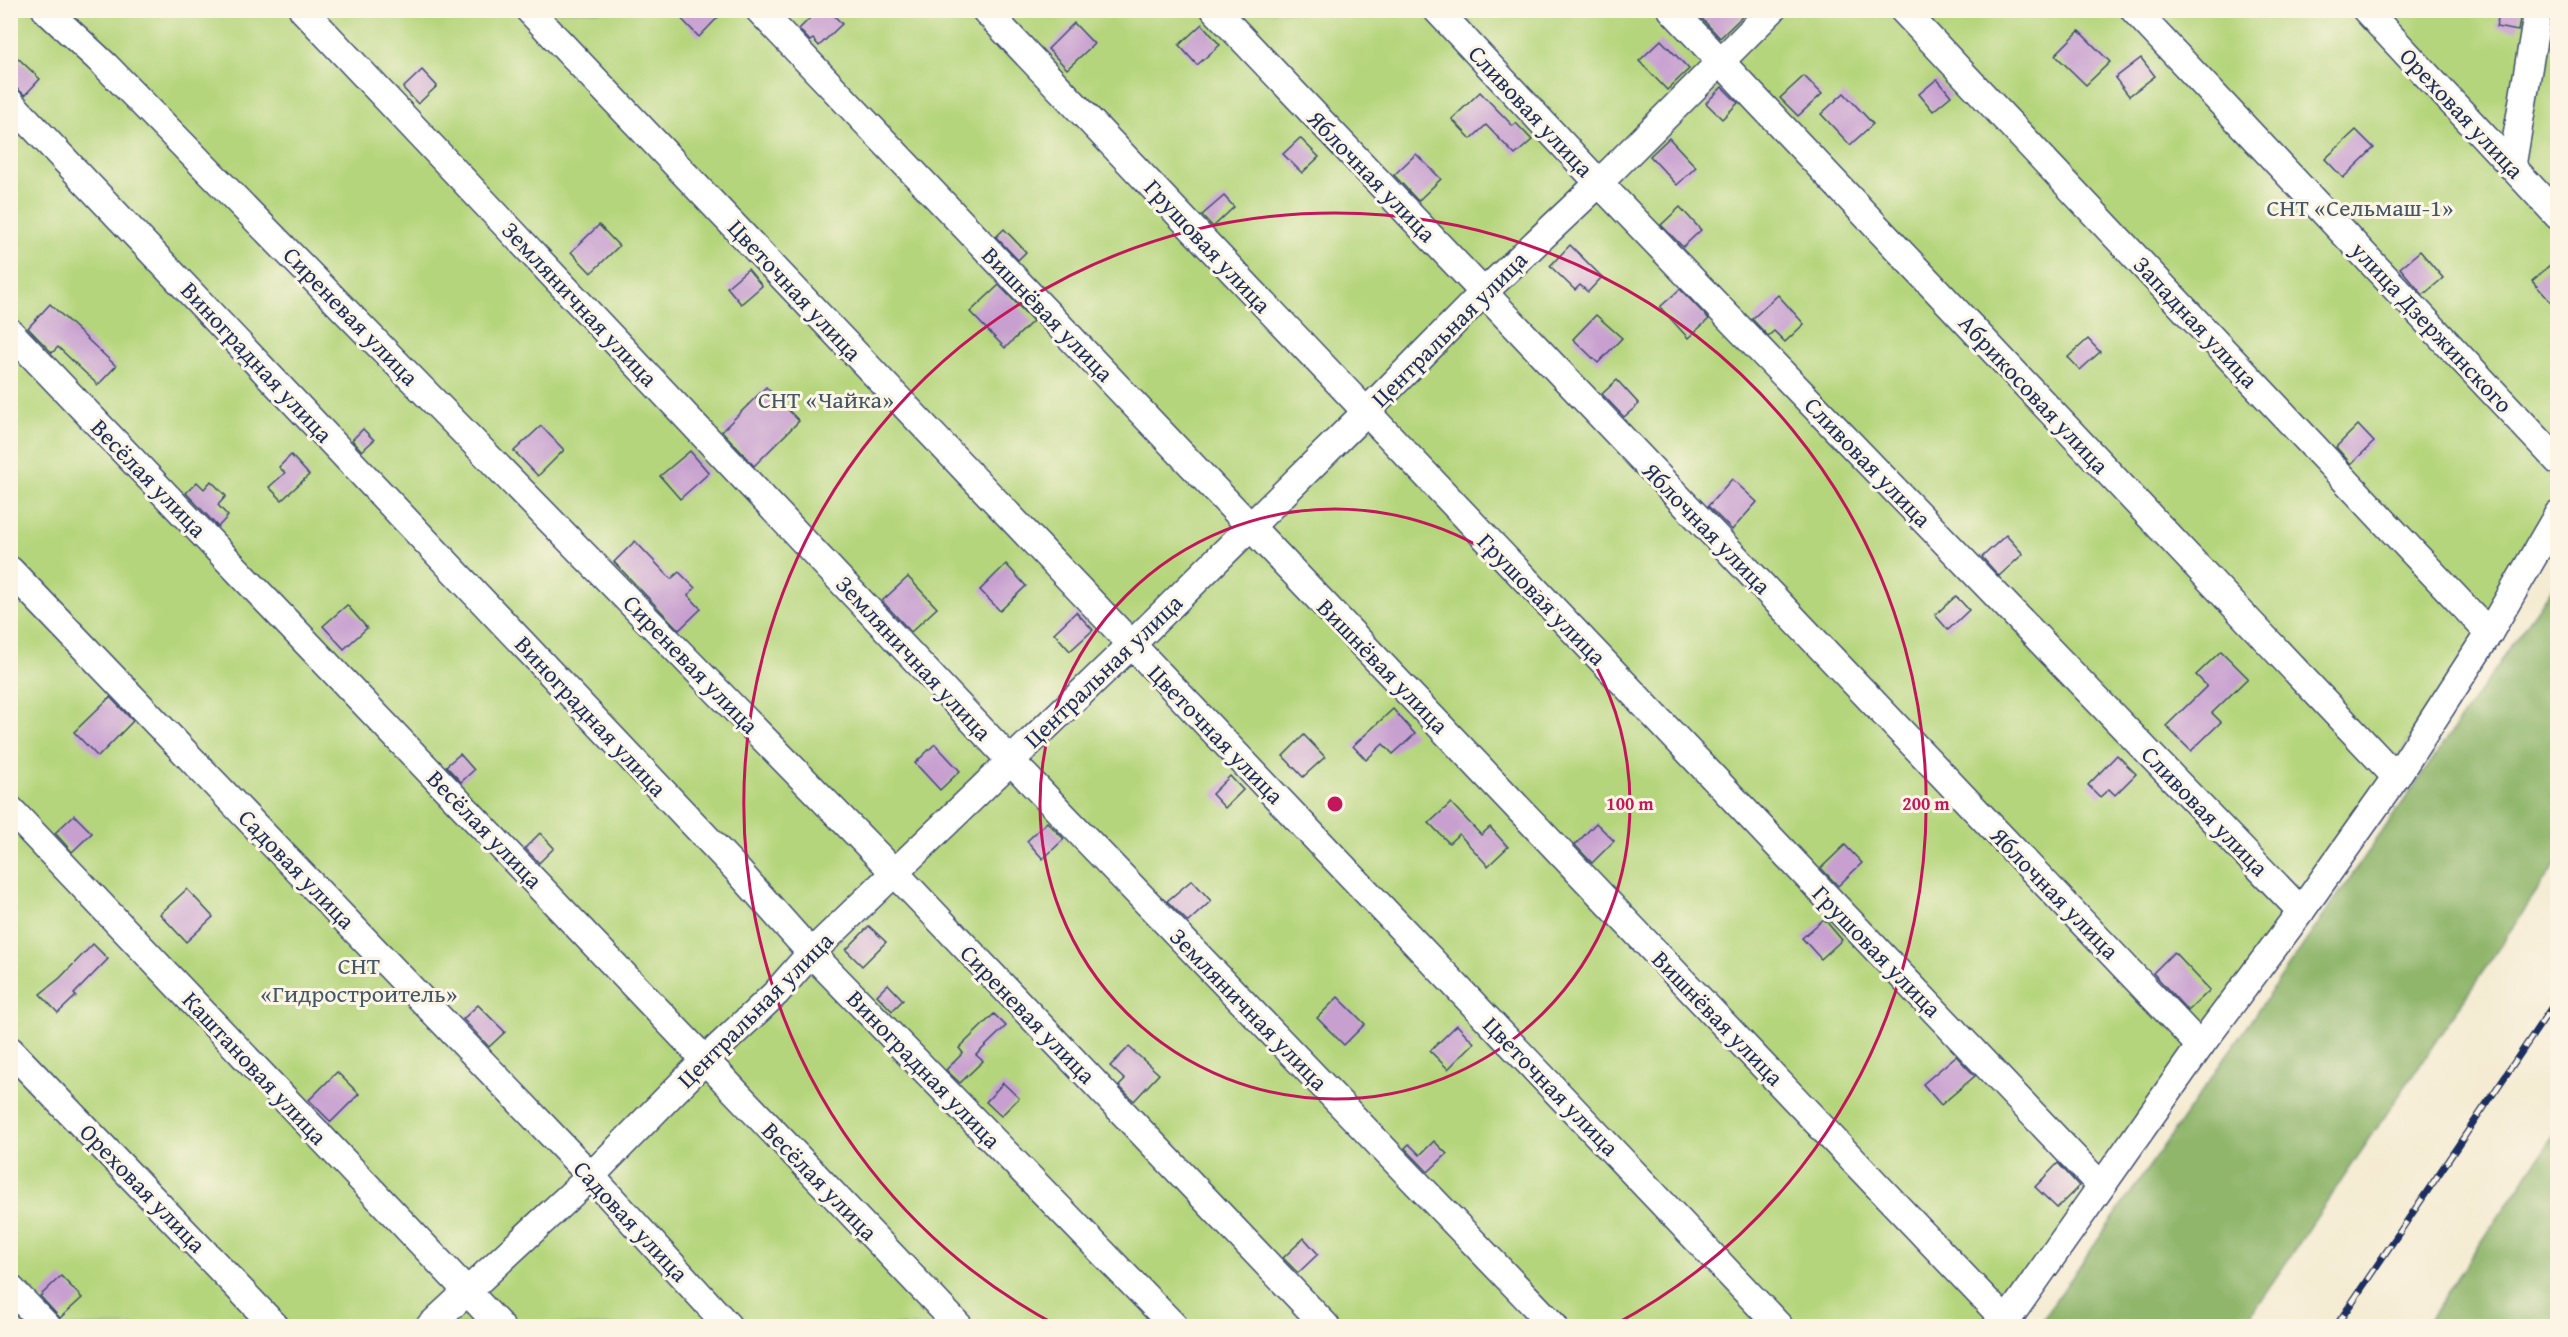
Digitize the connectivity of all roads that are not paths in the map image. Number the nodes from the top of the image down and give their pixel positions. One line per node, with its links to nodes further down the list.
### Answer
1 (46, 10): 31 (street, Сиреневая улица)
2 (303, 10): 28 (street, Земляничная улица)
3 (529, 10): 27 (street, Цветочная улица)
4 (759, 10): 24 (street, Вишнёвая улица)
5 (985, 10): 21 (street, Грушовая улица)
6 (1215, 10): 19 (street, Яблочная улица)
7 (1437, 10): 17 (street, Сливовая улица)
8 (1672, 10): 14 (street, Абрикосовая улица)
9 (1772, 10): 14 (street, Центральная улица)
10 (1904, 10): 26 (street, Западная улица)
11 (2134, 10): 22 (street, улица Дзержинского)
12 (2538, 10): 16 (street)
13 (2374, 14): 16 (street, Ореховая улица)
14 (1719, 61): 17 (street, Центральная улица); 29 (street, Абрикосовая улица)
15 (10, 102): 33 (street, Виноградная улица)
16 (2512, 166): 18 (street, Ореховая улица)
17 (1599, 183): 19 (street, Центральная улица); 32 (street, Сливовая улица)
18 (2558, 216)
19 (1483, 293): 21 (street, Центральная улица); 34 (street, Яблочная улица)
20 (10, 332): 36 (street, Весёлая улица)
21 (1365, 413): 24 (street, Центральная улица); 38 (street, Грушовая улица)
22 (2558, 460)
23 (2558, 514): 26 (street)
24 (1250, 526): 27 (street, Центральная улица); 41 (street, Вишнёвая улица)
25 (10, 570): 37 (street, Садовая улица)
26 (2489, 633): 29 (street)
27 (1131, 645): 28 (street, Центральная улица); 51 (street, Цветочная улица)
28 (1011, 761): 31 (street, Центральная улица); 50 (street, Земляничная улица)
29 (2396, 777): 32 (street)
30 (10, 809): 40 (street, Каштановая улица)
31 (896, 874): 33 (street, Центральная улица); 49 (street, Сиреневая улица)
32 (2301, 911): 34 (street)
33 (811, 954): 36 (street, Центральная улица); 48 (street, Виноградная улица)
34 (2200, 1046): 38 (street)
35 (10, 1050): 43 (street, Ореховая улица)
36 (705, 1060): 37 (street, Центральная улица); 47 (street, Весёлая улица)
37 (591, 1176): 40 (street, Центральная улица); 46 (street, Садовая улица)
38 (2100, 1186): 41 (street)
39 (10, 1288): 42 (street)
40 (466, 1292): 44 (street, Центральная улица); 45 (street, Каштановая улица)
41 (2005, 1324)
42 (47, 1326)
43 (275, 1326)
44 (430, 1326)
45 (500, 1326)
46 (728, 1326)
47 (959, 1326)
48 (1174, 1326)
49 (1326, 1326)
50 (1554, 1326)
51 (1779, 1326)

